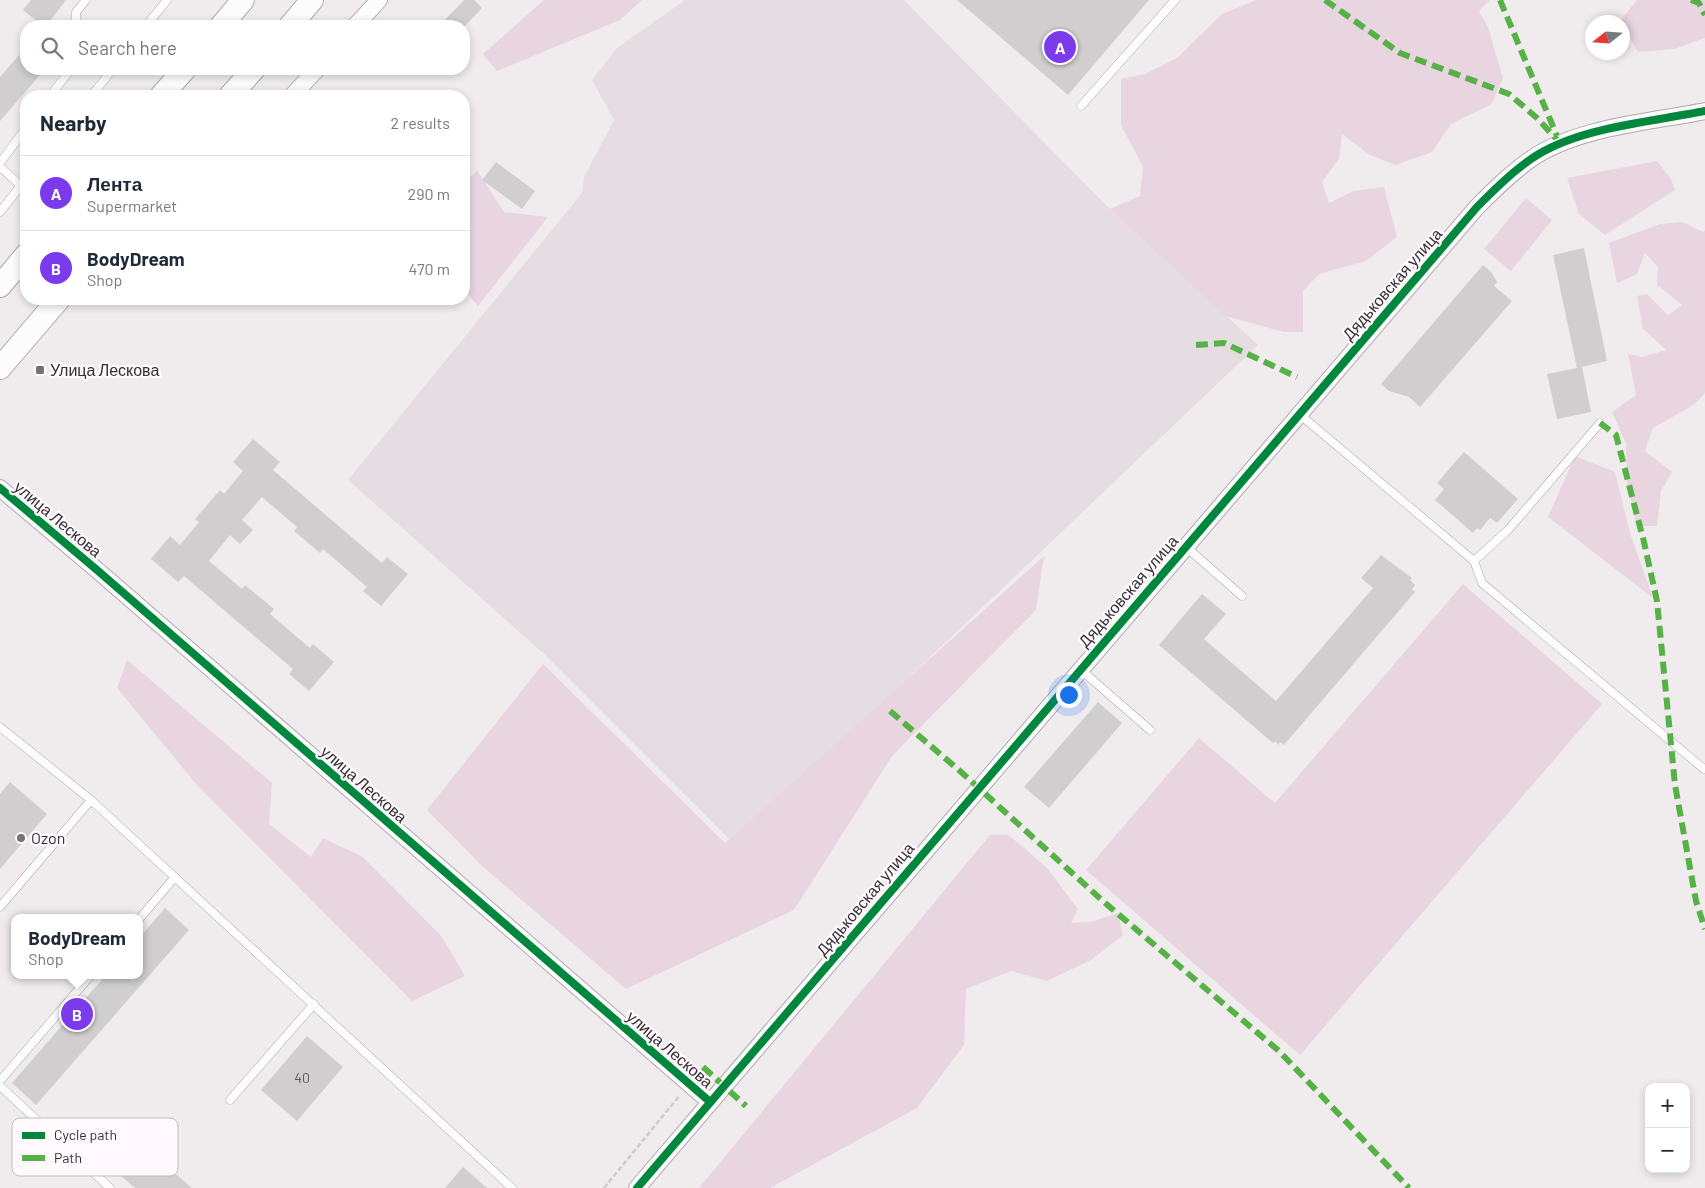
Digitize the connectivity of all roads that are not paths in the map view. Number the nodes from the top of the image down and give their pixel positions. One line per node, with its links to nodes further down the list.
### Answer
1 (86, 0): 7 (lane)
2 (167, 0): 8 (lane)
3 (243, 0): 9 (main road)
4 (312, 0): 10 (main road)
5 (379, 0): 11 (street)
6 (1176, 0): 22 (lane)
7 (76, 20)
8 (151, 20)
9 (226, 20)
10 (295, 20)
11 (361, 20)
12 (66, 75): 17 (lane)
13 (108, 75): 18 (lane)
14 (180, 75): 19 (main road)
15 (249, 75): 20 (main road)
16 (311, 75): 21 (street)
17 (55, 90)
18 (96, 90)
19 (166, 90)
20 (235, 90)
21 (298, 90)
22 (1081, 106)
23 (1705, 112): 34 (street, Дядьковская улица)
24 (20, 136): 25 (lane)
25 (0, 163)
26 (0, 167): 27 (lane)
27 (20, 181)
28 (20, 190): 29 (lane)
29 (0, 212)
30 (20, 263): 31 (main road)
31 (0, 286)
32 (54, 305): 33 (main road)
33 (0, 368)
34 (1298, 413): 37 (street, Дядьковская улица); 38 (lane)
35 (1600, 423): 38 (lane)
36 (0, 488): 53 (street, улица Лескова)
37 (1185, 546): 39 (lane); 40 (street, Дядьковская улица)
38 (1474, 561): 43 (lane)
39 (1242, 596)
40 (1080, 669): 42 (lane); 53 (street, Дядьковская улица)
41 (0, 727): 44 (lane)
42 (1150, 730)
43 (1704, 769)
44 (91, 800): 45 (lane); 46 (lane)
45 (175, 877): 47 (lane); 49 (lane)
46 (0, 907)
47 (143, 914)
48 (88, 979): 50 (lane)
49 (314, 1004): 52 (lane); 57 (lane)
50 (0, 1081)
51 (0, 1086): 54 (lane)
52 (230, 1100)
53 (709, 1101): 58 (street, Дядьковская улица)
54 (35, 1118)
55 (97, 1176): 56 (lane)
56 (110, 1188)
57 (512, 1188)
58 (637, 1188)

